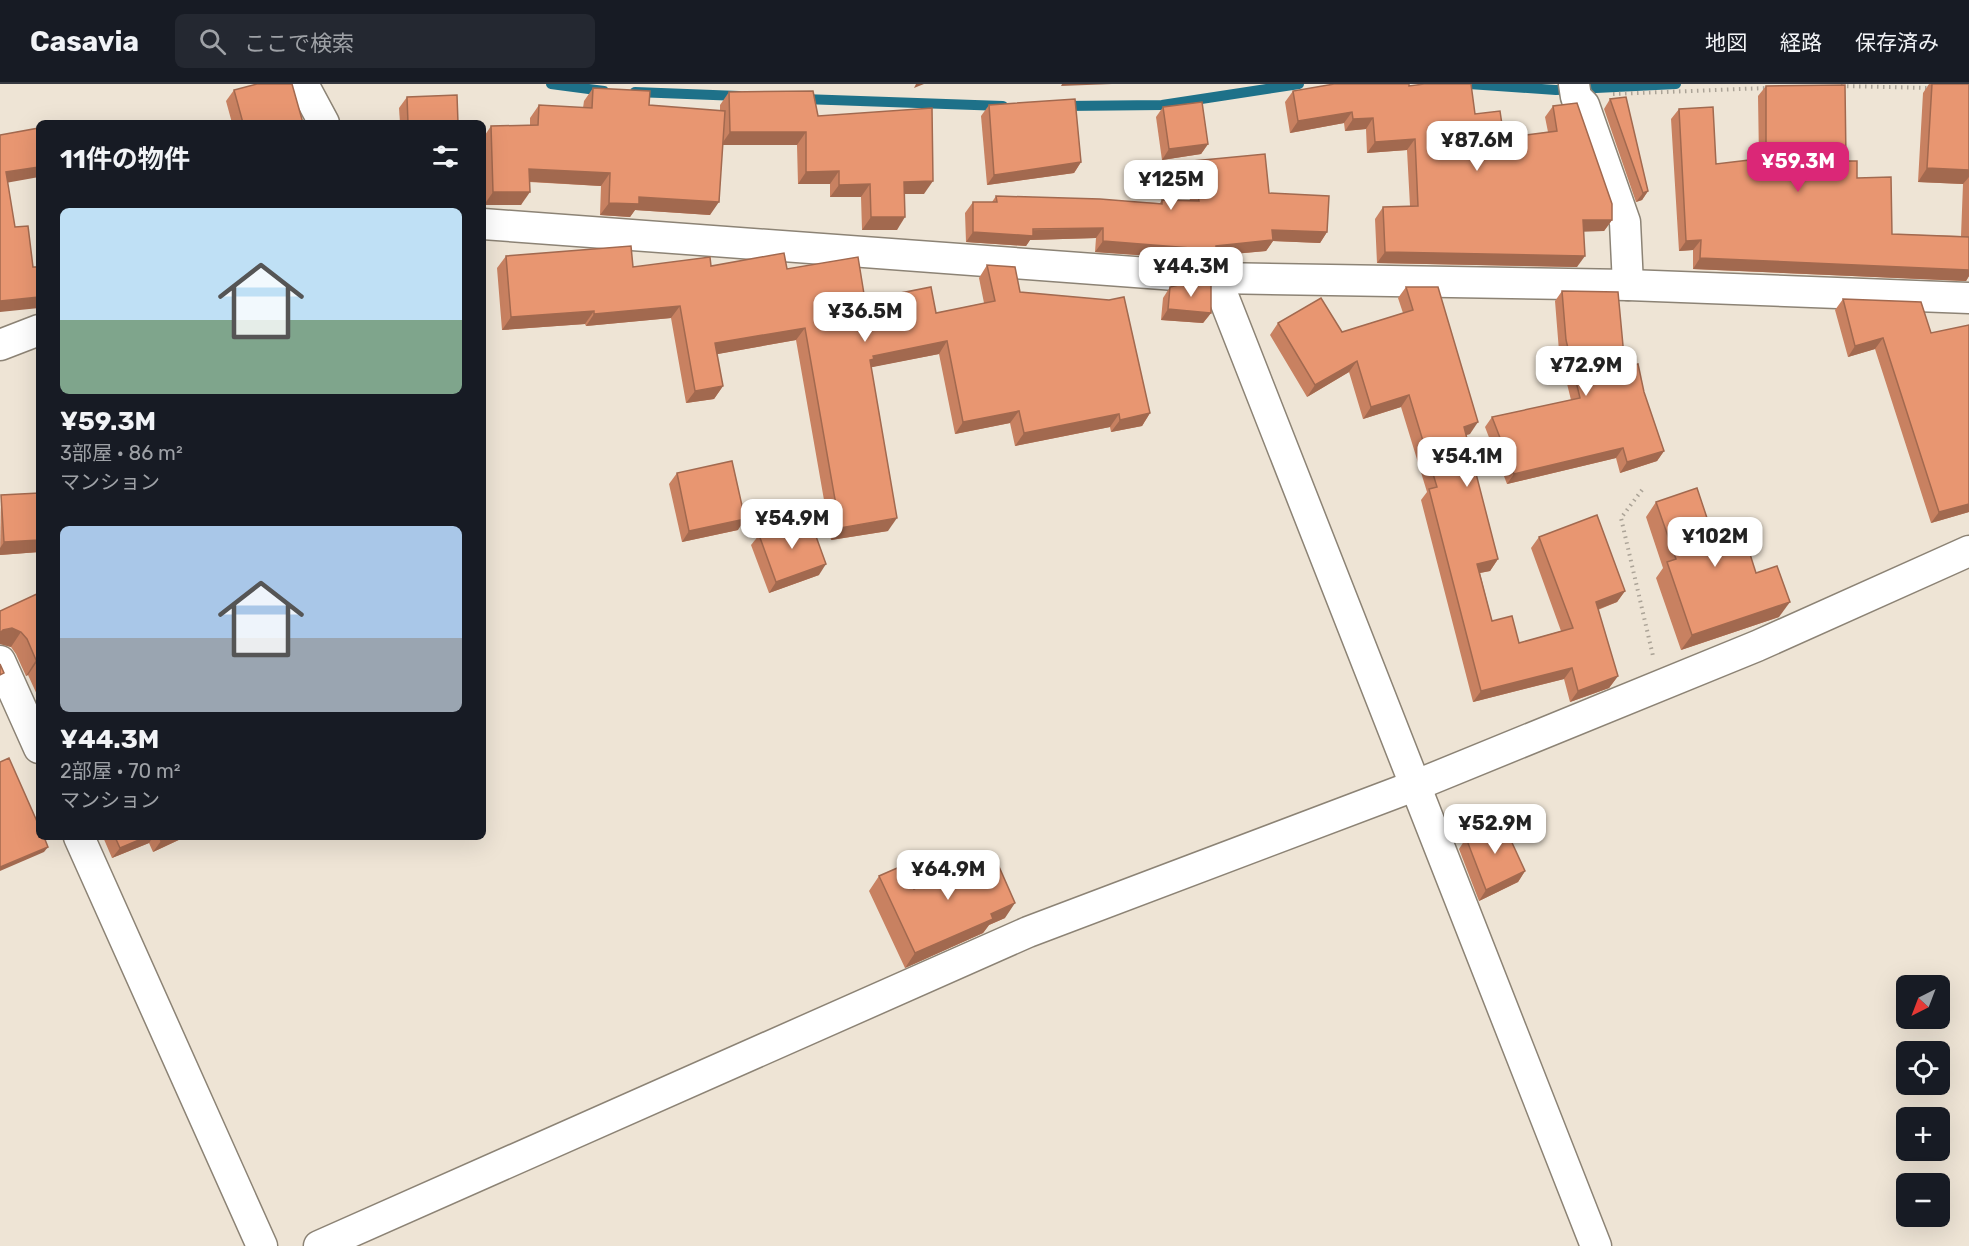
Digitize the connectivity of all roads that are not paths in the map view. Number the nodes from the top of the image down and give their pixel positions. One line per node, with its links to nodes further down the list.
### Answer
1 (303, 84): 3 (street)
2 (1578, 95): 6 (street)
3 (322, 120)
4 (486, 224): 5 (street)
5 (1216, 278): 6 (street); 13 (street)
6 (1628, 285): 7 (street)
7 (1969, 298)
8 (36, 331): 9 (street)
9 (0, 345)
10 (1969, 551): 13 (street)
11 (0, 661): 12 (street)
12 (36, 741)
13 (1414, 786): 16 (street); 17 (street)
14 (80, 840): 15 (street)
15 (262, 1246)
16 (319, 1246)
17 (1596, 1246)

